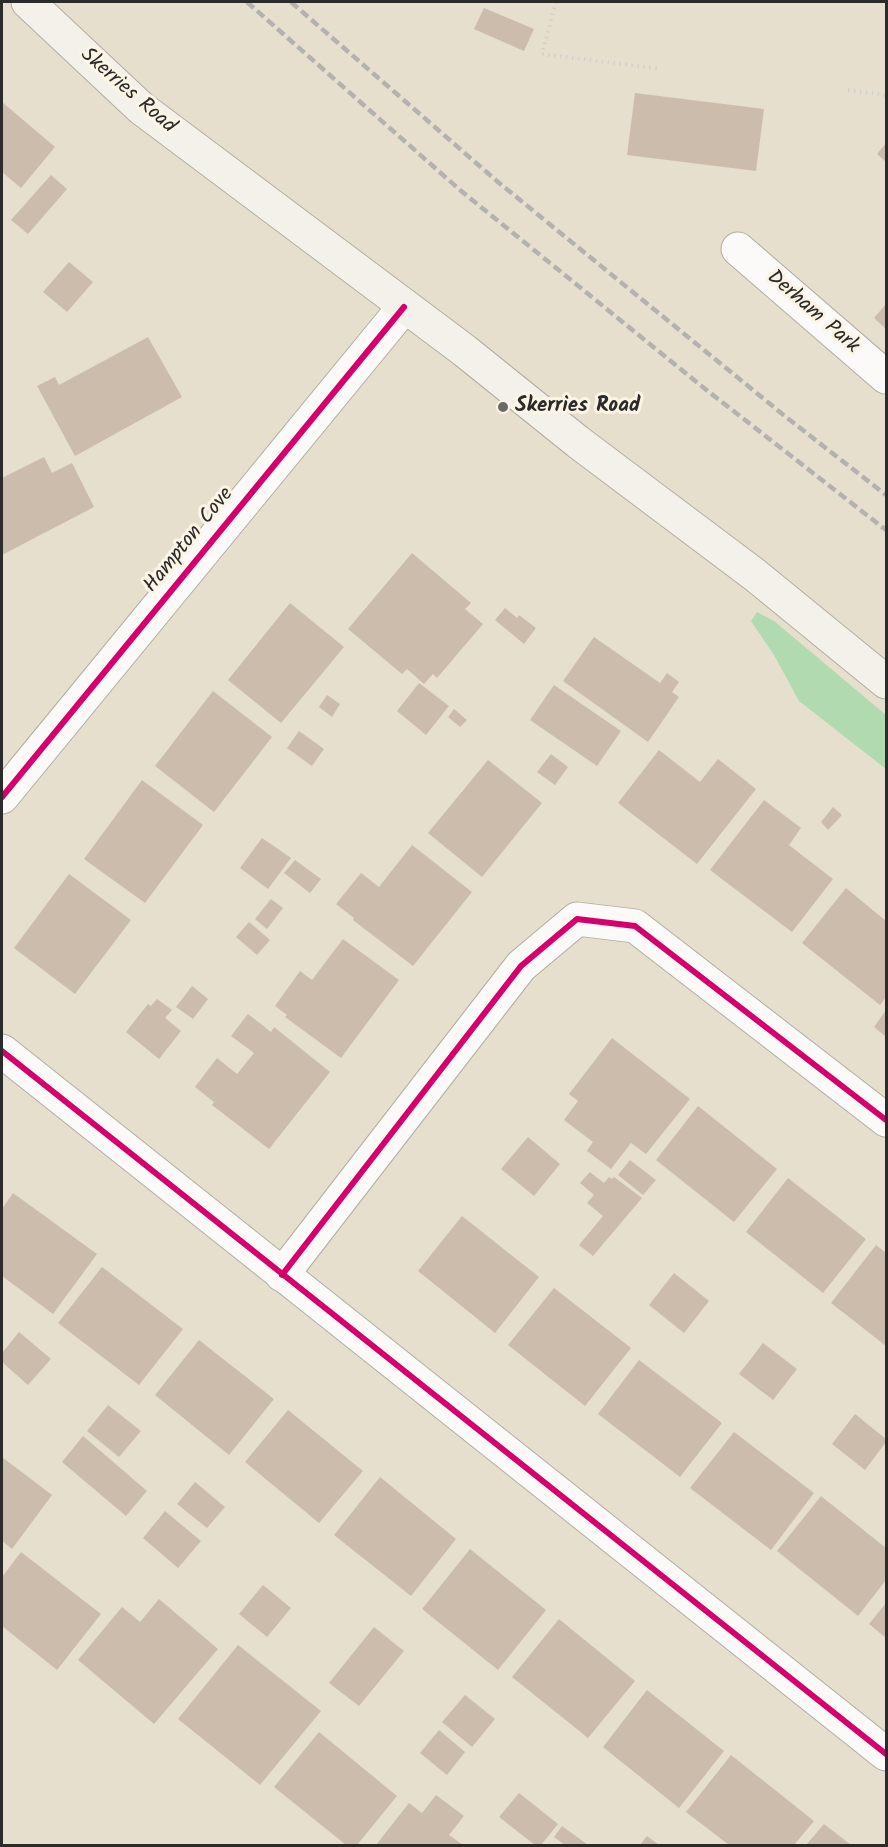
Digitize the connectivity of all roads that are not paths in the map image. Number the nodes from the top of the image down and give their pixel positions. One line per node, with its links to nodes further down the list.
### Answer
1 (28, 2): 3 (main road, Skerries Road)
2 (738, 249): 4 (street, Derham Park)
3 (404, 307): 5 (main road, Skerries Road); 6 (street, Hampton Cove)
4 (886, 377)
5 (886, 682)
6 (2, 797)
7 (2, 1051): 9 (street)
8 (886, 1120): 9 (street)
9 (282, 1275): 10 (street)
10 (886, 1754)

